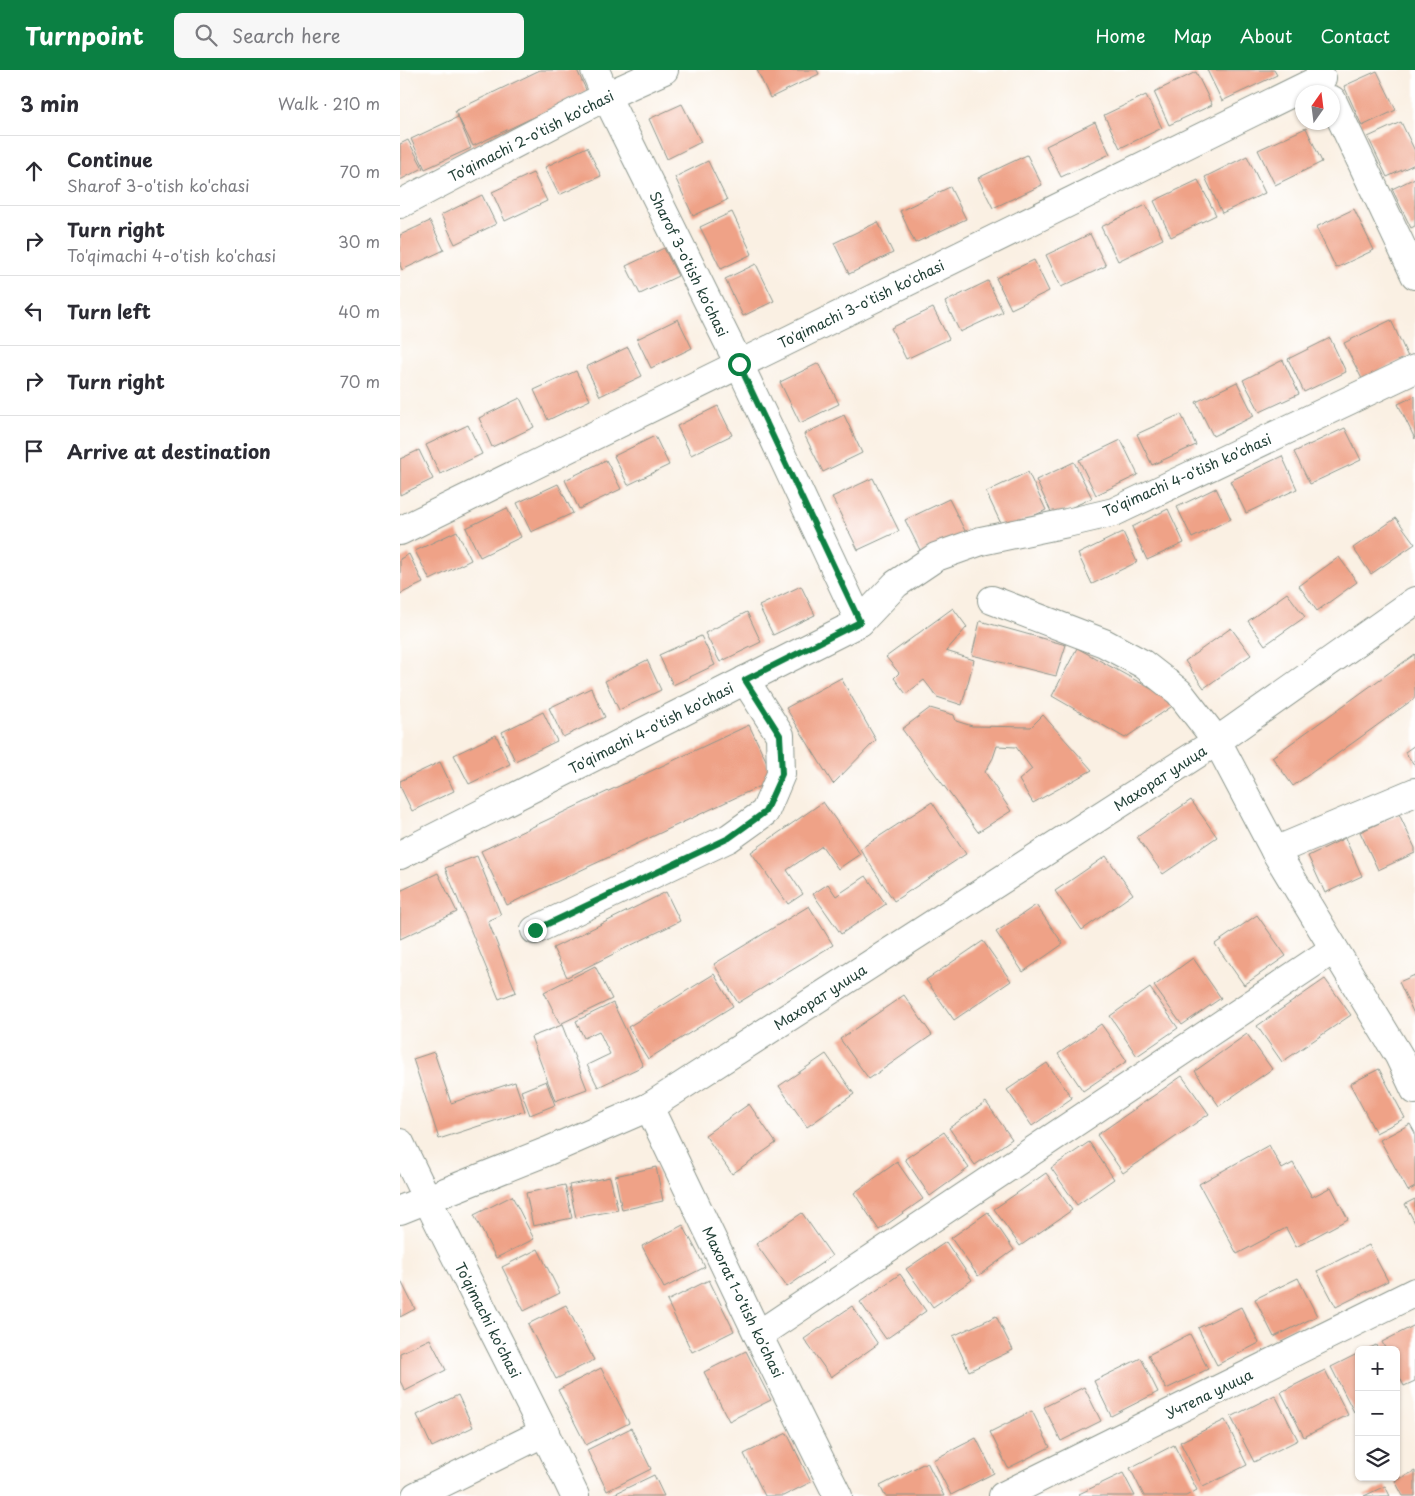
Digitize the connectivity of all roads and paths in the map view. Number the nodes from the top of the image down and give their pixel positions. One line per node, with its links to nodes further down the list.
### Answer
1 (595, 70): 3 (street, Sharof 3-o'tish ko'chasi)
2 (664, 70): 3 (street, To'qimachi 2-o'tish ko'chasi)
3 (606, 96): 6 (street, To'qimachi 2-o'tish ko'chasi); 8 (street, Sharof 3-o'tish ko'chasi)
4 (1295, 99): 8 (street, To'qimachi 3-o'tish ko'chasi)
5 (1340, 117): 7 (street)
6 (400, 204)
7 (1415, 275)
8 (739, 364): 10 (street, To'qimachi 3-o'tish ko'chasi); 13 (street, Sharof 3-o'tish ko'chasi)
9 (1415, 370): 13 (street, To'qimachi 4-o'tish ko'chasi)
10 (400, 531)
11 (992, 600): 15 (street, Махорат улица)
12 (1415, 601): 15 (street, Махорат улица)
13 (860, 622): 14 (street, To'qimachi 4-o'tish ko'chasi)
14 (745, 680): 18 (street, To'qimachi 4-o'tish ko'chasi); 19 (street)
15 (1217, 741): 17 (street, Махорат улица); 23 (street, Махорат улица)
16 (1415, 792): 17 (street)
17 (1275, 851): 20 (street, Махорат улица)
18 (400, 855)
19 (535, 930)
20 (1334, 949): 21 (street, Махорат улица); 28 (street)
21 (1407, 1052): 22 (street, Махорат улица)
22 (1415, 1090)
23 (649, 1107): 25 (street, Махорат улица); 28 (street, Maxorat 1-o'tish ko'chasi)
24 (400, 1143): 25 (street, To'qimachi ko'chasi)
25 (426, 1199): 26 (street, Махорат улица); 29 (street, To'qimachi ko'chasi)
26 (400, 1210)
27 (1415, 1292): 33 (street, Учтепа улица)
28 (758, 1335): 32 (street, Maxorat 1-o'tish ko'chasi)
29 (545, 1432): 30 (street); 31 (street, To'qimachi ko'chasi)
30 (416, 1496)
31 (575, 1496)
32 (838, 1496)
33 (1003, 1496)

